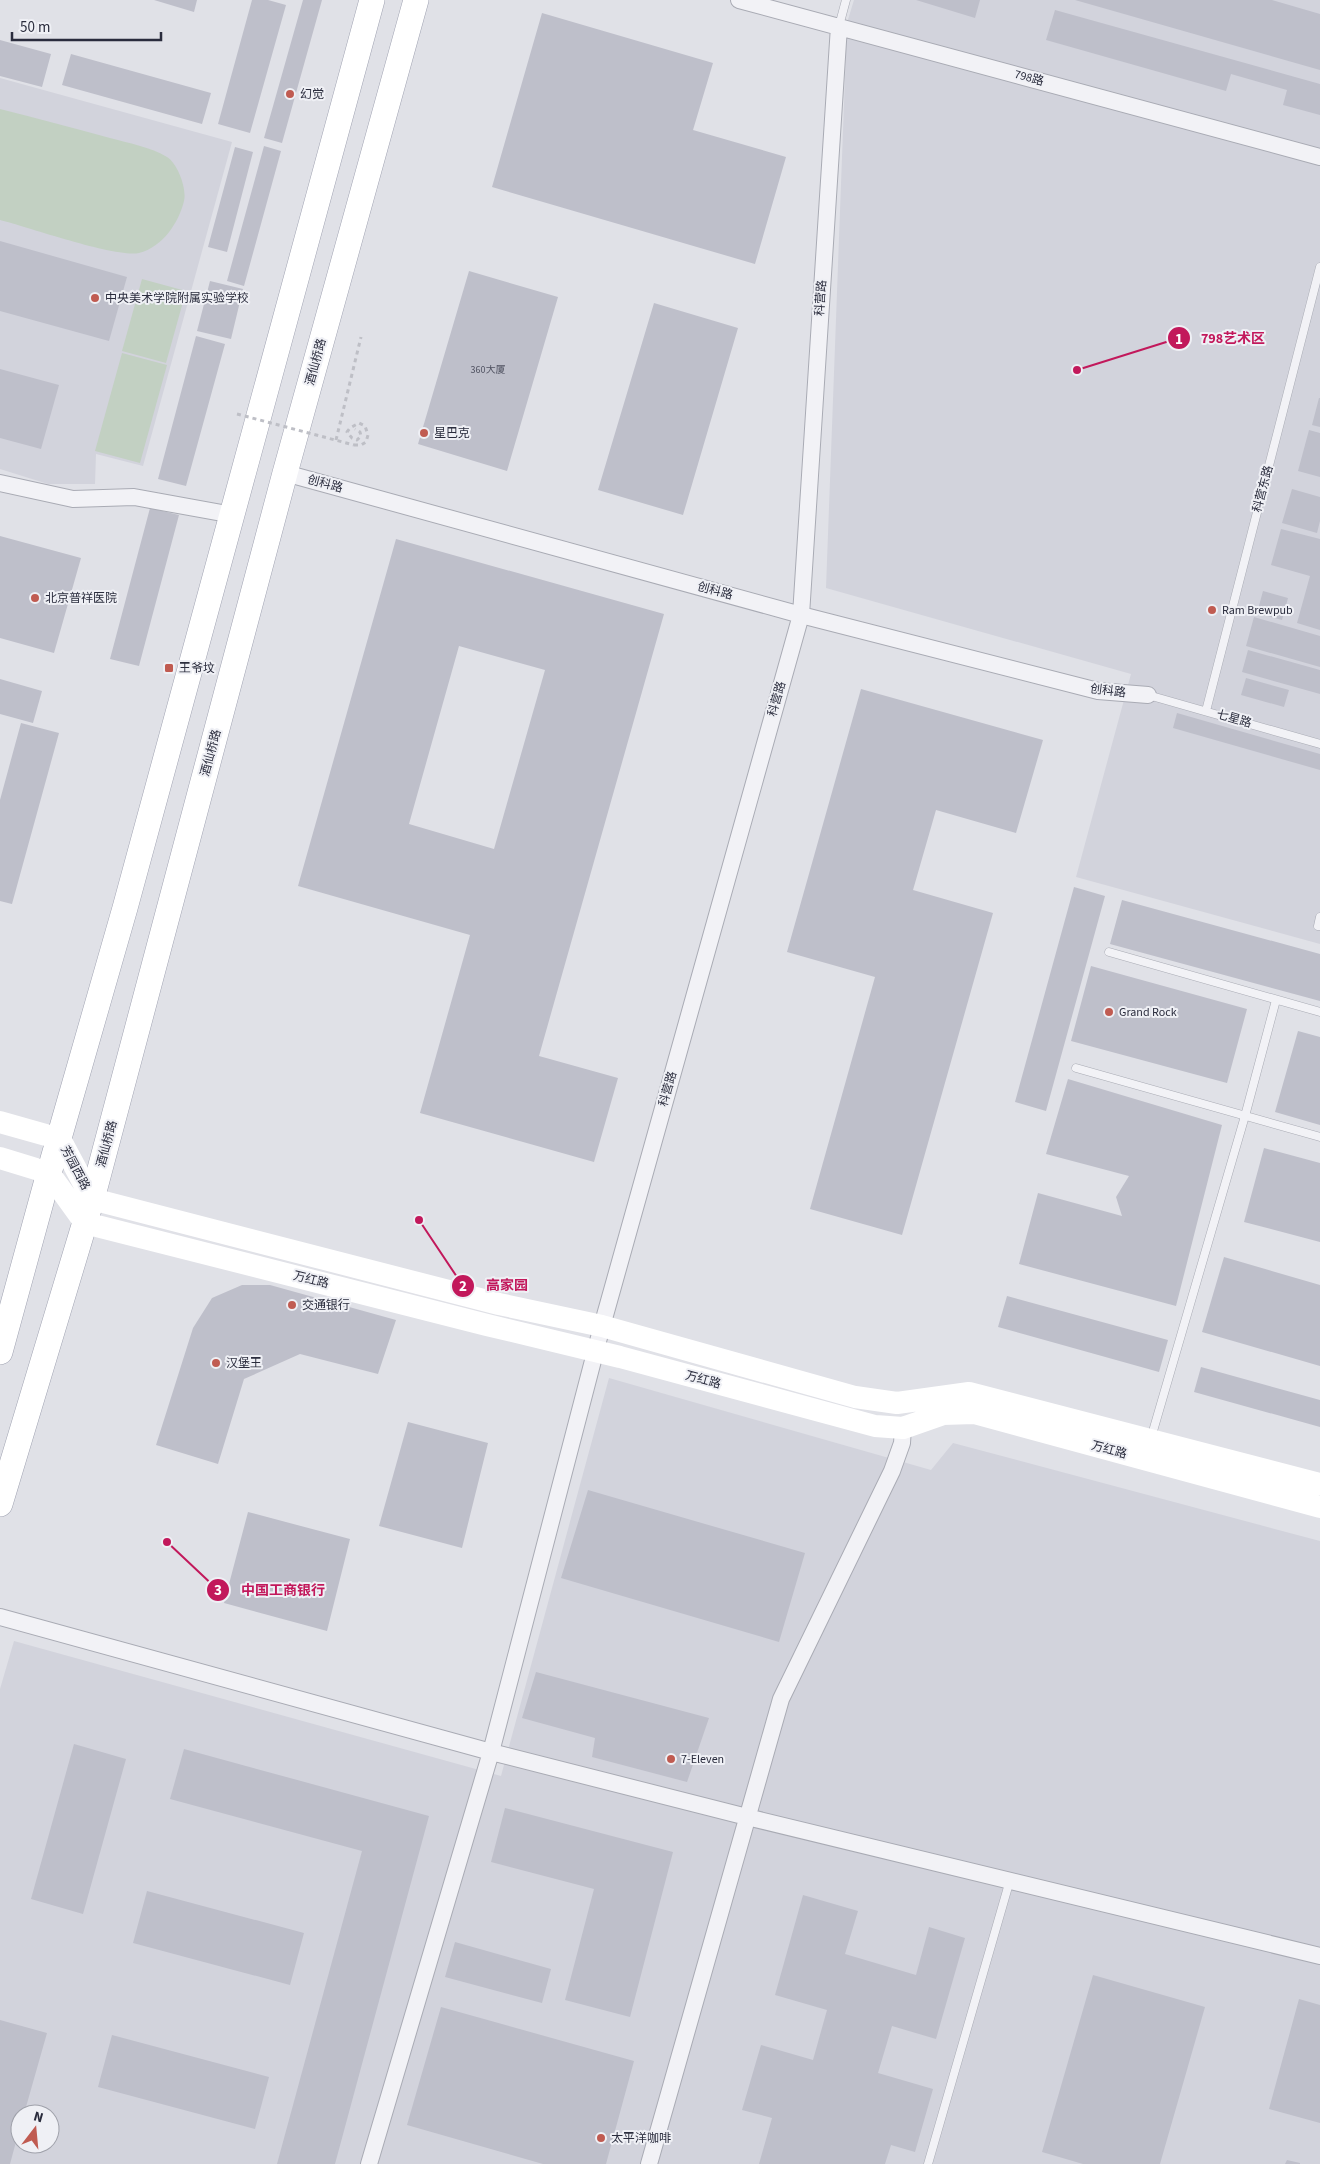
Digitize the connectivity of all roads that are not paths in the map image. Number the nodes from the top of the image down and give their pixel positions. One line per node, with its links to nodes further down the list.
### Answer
1 (372, 0): 10 (main road)
2 (416, 0): 8 (main road, 酒仙桥路)
3 (739, 0): 5 (street, 798路)
4 (846, 0): 5 (lane)
5 (839, 26): 6 (street, 798路); 11 (street, 科营路)
6 (1320, 157)
7 (1320, 267): 13 (lane, 科营东路)
8 (285, 473): 11 (street, 创科路); 27 (main road, 酒仙桥路)
9 (0, 483): 10 (street)
10 (233, 515): 24 (main road)
11 (801, 615): 12 (street, 创科路); 29 (street, 科营路)
12 (1148, 695): 13 (lane, 七星路)
13 (1206, 711): 14 (lane, 七星路)
14 (1320, 744)
15 (1320, 917): 16 (lane)
16 (1320, 926)
17 (1110, 952): 18 (lane)
18 (1276, 1000): 19 (lane); 21 (lane)
19 (1320, 1012)
20 (1076, 1068): 21 (lane)
21 (1245, 1116): 23 (lane); 33 (lane)
22 (0, 1122): 24 (street, 芳园西路)
23 (1320, 1137)
24 (60, 1139): 26 (main road); 27 (street, 芳园西路)
25 (0, 1158): 26 (street, 芳园西路)
26 (49, 1173): 28 (street, 芳园西路); 31 (main road)
27 (92, 1199): 28 (main road, 酒仙桥路); 29 (street, 万红路)
28 (84, 1223): 30 (street, 万红路); 35 (main road, 酒仙桥路)
29 (602, 1326): 30 (street, 科营路); 33 (street, 万红路)
30 (595, 1351): 32 (street, 万红路); 38 (street, 科营路)
31 (0, 1352)
32 (903, 1428): 36 (street, 万红路); 39 (street)
33 (1150, 1440): 34 (street, 万红路)
34 (1320, 1484)
35 (0, 1504)
36 (1320, 1508)
37 (0, 1617): 38 (street)
38 (490, 1752): 39 (street); 42 (street, 科营路)
39 (747, 1817): 40 (street); 43 (street)
40 (1010, 1880): 41 (street); 44 (lane)
41 (1320, 1956)
42 (369, 2164)
43 (649, 2164)
44 (928, 2164)

